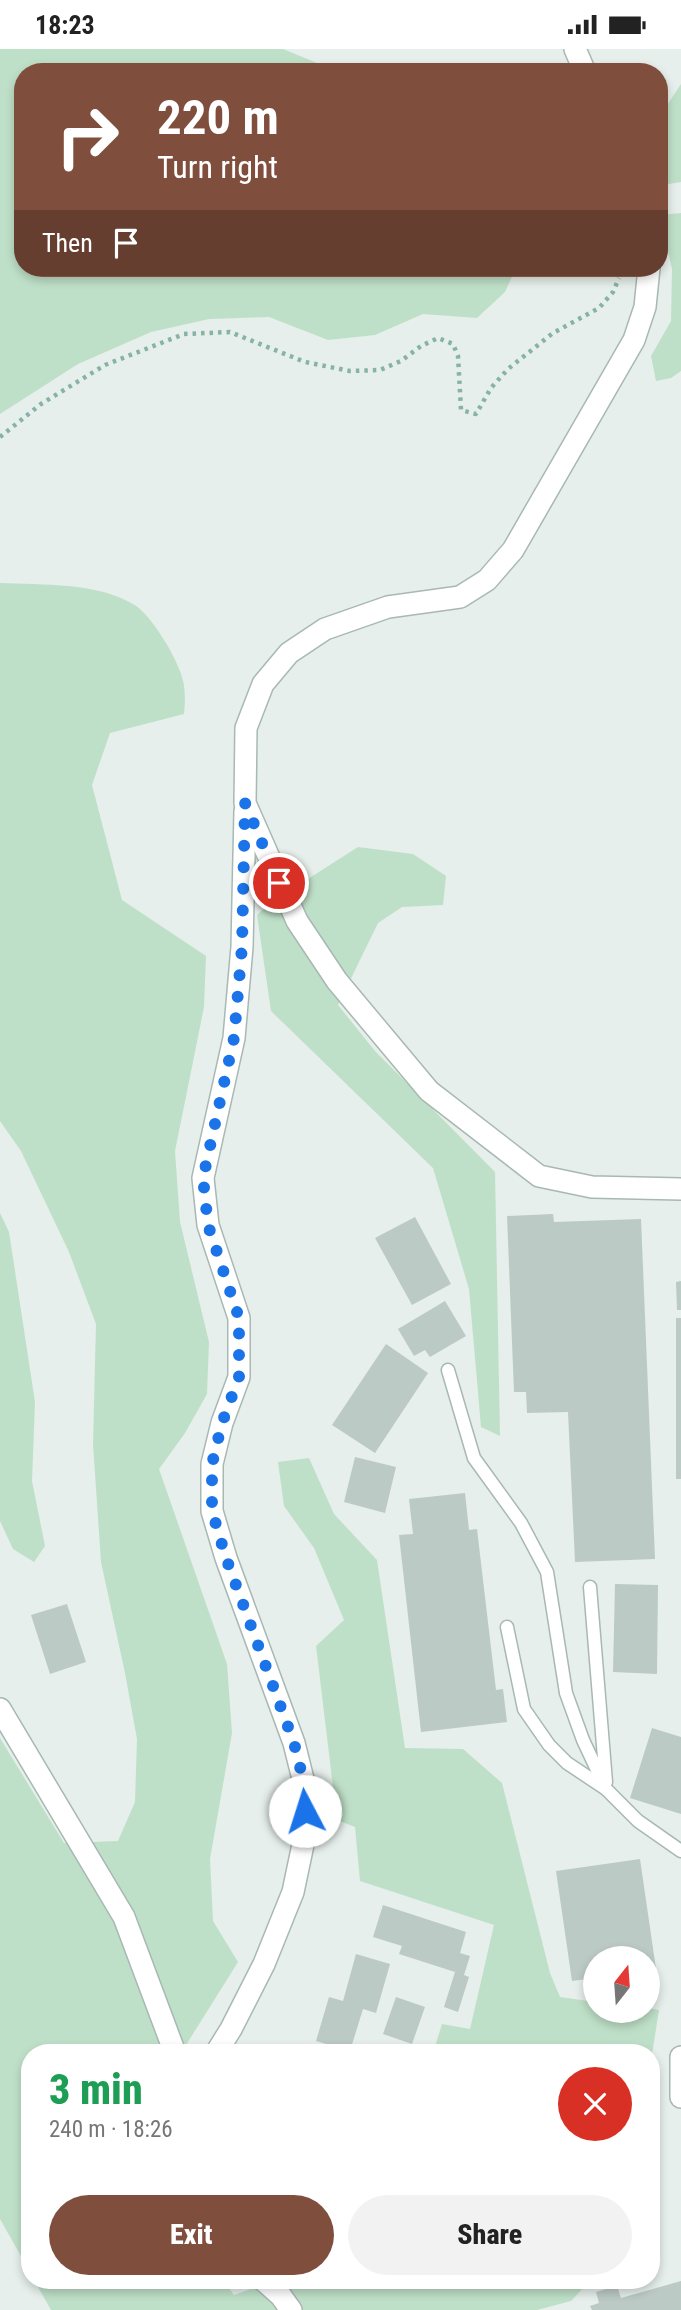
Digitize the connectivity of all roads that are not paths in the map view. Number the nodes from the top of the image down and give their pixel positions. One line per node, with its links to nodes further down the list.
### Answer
1 (648, 277): 2 (street)
2 (245, 803): 3 (street); 11 (street)
3 (681, 1189)
4 (448, 1370): 8 (lane)
5 (590, 1587): 8 (lane)
6 (507, 1627): 8 (lane)
7 (0, 1709): 10 (street)
8 (606, 1789): 9 (lane)
9 (681, 1851)
10 (172, 2044)
11 (222, 2044)
12 (681, 2057): 13 (street)
13 (681, 2097)
14 (273, 2289): 15 (street)
15 (291, 2310)

